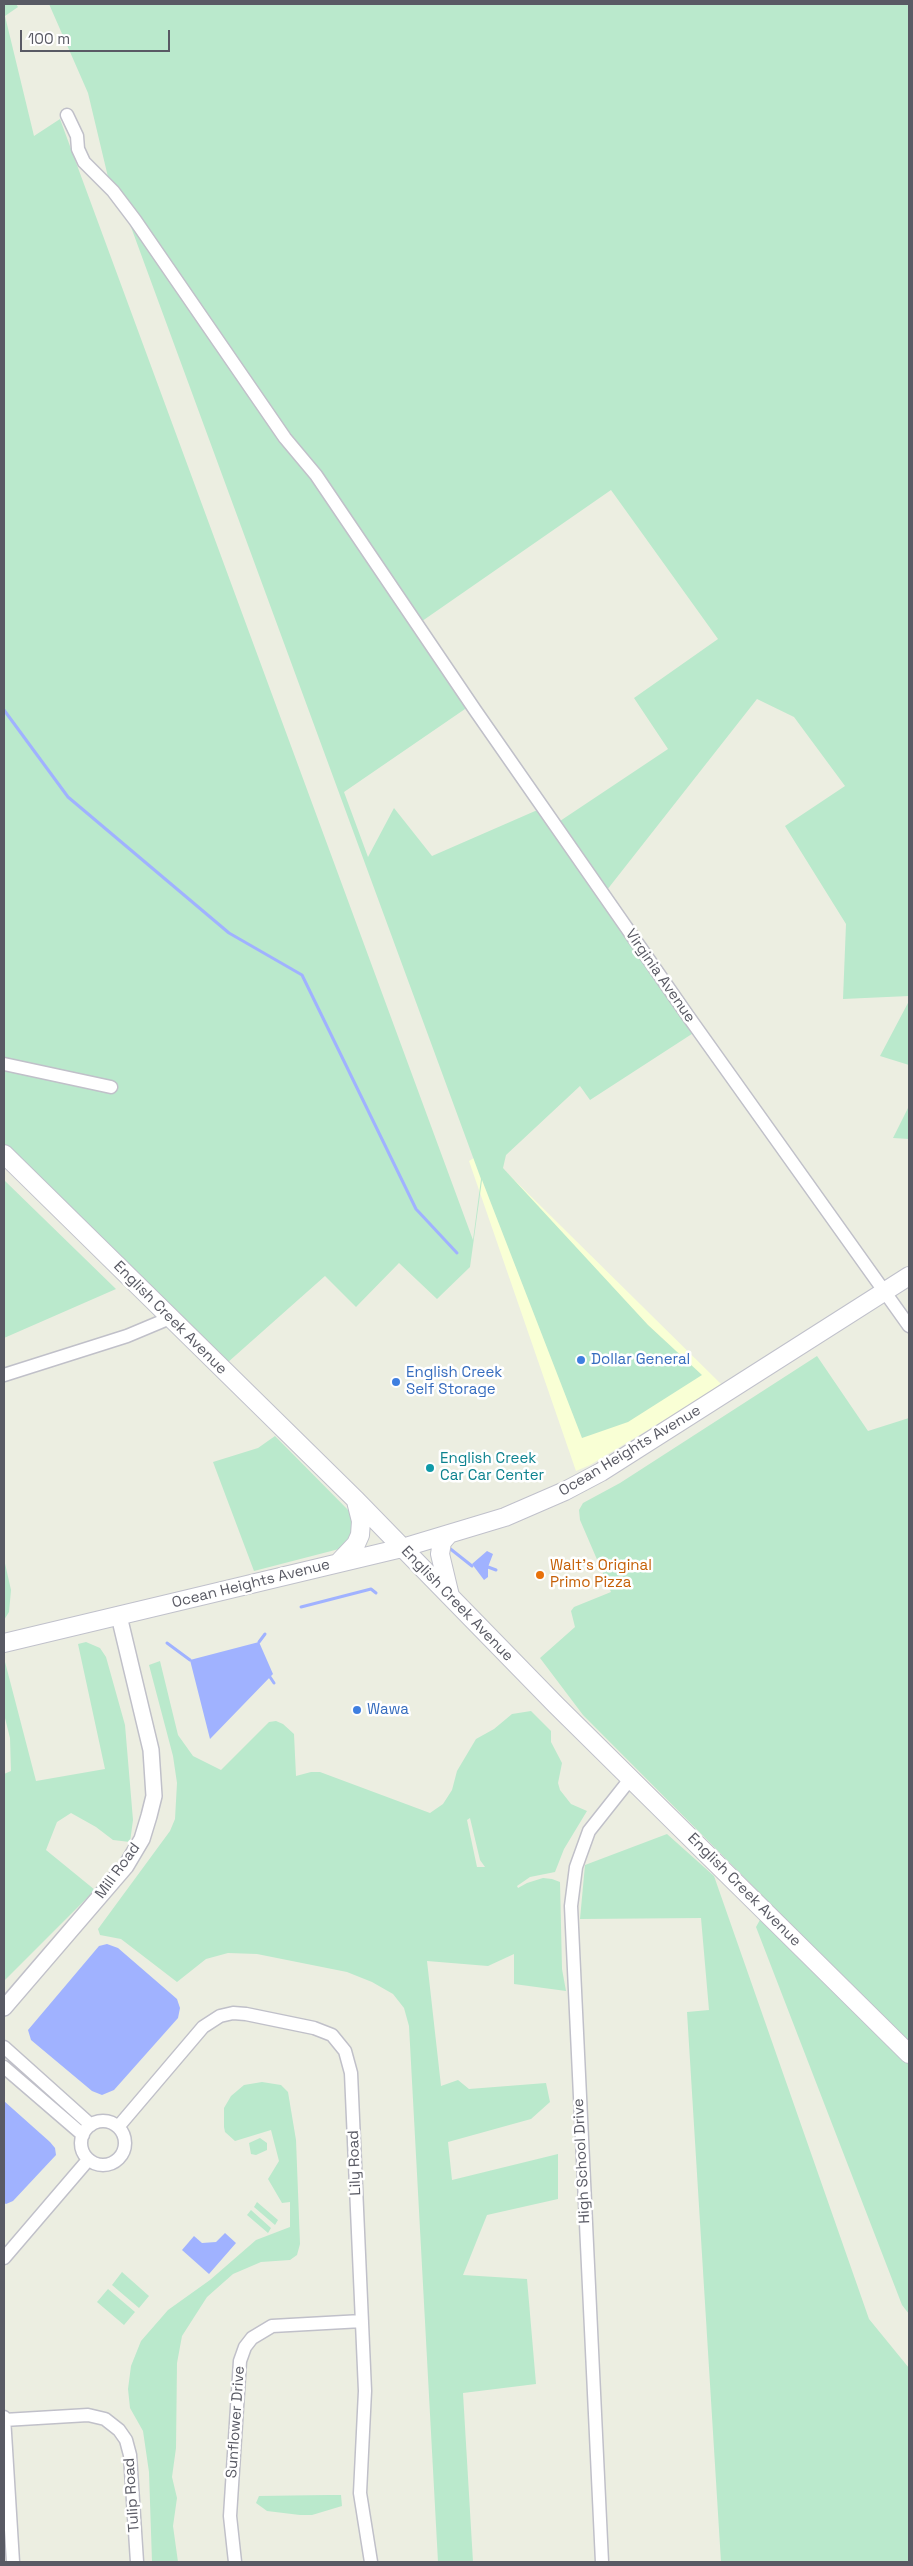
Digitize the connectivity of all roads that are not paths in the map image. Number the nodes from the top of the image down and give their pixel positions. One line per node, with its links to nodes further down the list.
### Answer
1 (67, 115): 6 (street, Virginia Avenue)
2 (4, 1064): 3 (street)
3 (111, 1087)
4 (4, 1154): 7 (main road, English Creek Avenue)
5 (909, 1276): 6 (main road, Ocean Heights Avenue)
6 (886, 1292): 8 (street, Virginia Avenue); 11 (main road, Ocean Heights Avenue)
7 (170, 1318): 9 (street); 10 (main road, English Creek Avenue)
8 (909, 1326)
9 (4, 1375)
10 (356, 1500): 12 (main road, English Creek Avenue); 13 (main road)
11 (449, 1534): 12 (main road, Ocean Heights Avenue); 14 (main road)
12 (402, 1548): 13 (main road, Ocean Heights Avenue); 14 (main road, English Creek Avenue)
13 (339, 1562): 15 (main road, Ocean Heights Avenue)
14 (450, 1596): 17 (main road, English Creek Avenue)
15 (119, 1616): 16 (main road, Ocean Heights Avenue); 18 (street, Mill Road)
16 (4, 1642)
17 (631, 1778): 20 (main road, English Creek Avenue); 33 (street, High School Drive)
18 (4, 2008)
19 (4, 2048): 22 (street)
20 (909, 2054)
21 (4, 2067): 24 (street)
22 (92, 2125): 23 (street); 24 (street)
23 (118, 2127): 25 (street); 27 (street, Lily Road)
24 (83, 2135): 25 (street)
25 (88, 2160): 26 (street)
26 (4, 2258)
27 (362, 2321): 31 (street, Sunflower Drive); 32 (street, Lily Road)
28 (4, 2419): 29 (street); 30 (street, Tulip Road)
29 (13, 2562)
30 (137, 2562)
31 (235, 2562)
32 (371, 2562)
33 (602, 2562)

